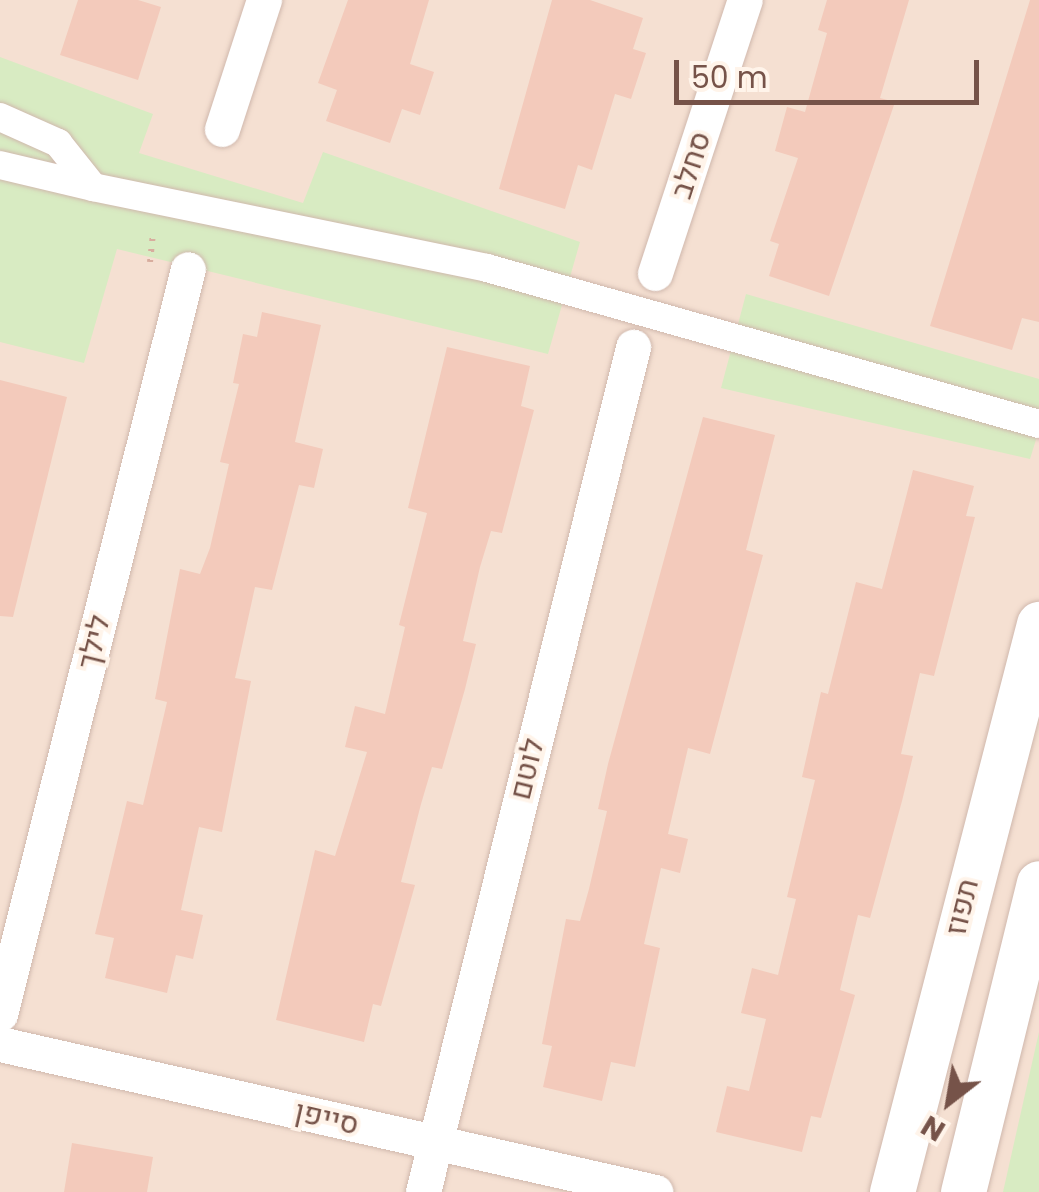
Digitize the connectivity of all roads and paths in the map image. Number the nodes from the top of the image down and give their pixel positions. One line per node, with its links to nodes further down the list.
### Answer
1 (264, 0): 4 (street)
2 (745, 0): 8 (street, סחלב)
3 (0, 117): 6 (street)
4 (222, 129)
5 (0, 165): 6 (street)
6 (93, 187): 10 (street)
7 (188, 269): 13 (street, לילך)
8 (656, 273)
9 (633, 347): 15 (street, לוטם)
10 (1039, 424)
11 (1039, 624): 18 (street, תפוז)
12 (1039, 883): 19 (street)
13 (0, 1014)
14 (0, 1044): 15 (street, סייפן)
15 (433, 1142): 16 (street, לוטם); 17 (street, סייפן)
16 (423, 1192)
17 (655, 1192)
18 (892, 1192)
19 (963, 1192)

